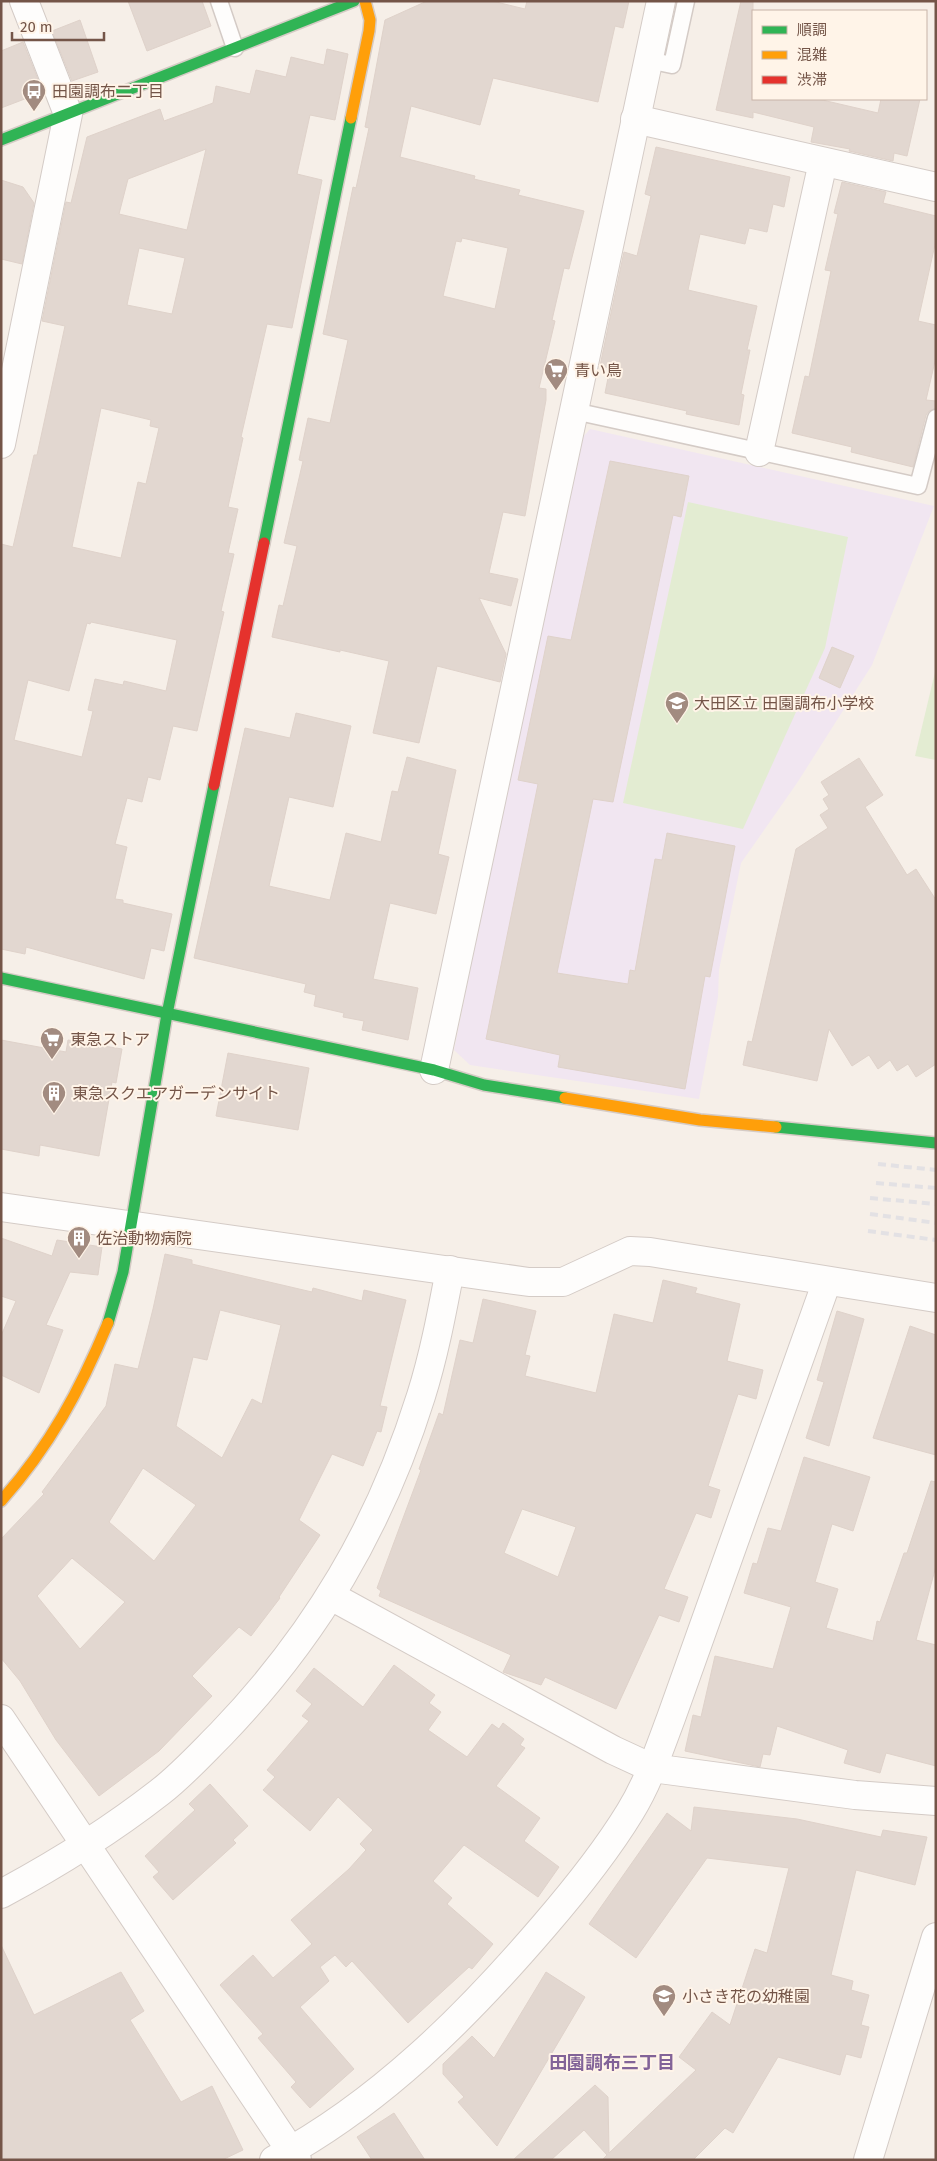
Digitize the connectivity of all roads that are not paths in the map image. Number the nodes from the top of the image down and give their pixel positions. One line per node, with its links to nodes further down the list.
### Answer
1 (24, 1): 9 (street)
2 (219, 1): 7 (lane)
3 (354, 1): 7 (street)
4 (366, 1): 19 (street)
5 (661, 1): 8 (street)
6 (686, 1): 8 (lane)
7 (235, 48): 9 (street)
8 (648, 60): 10 (street)
9 (68, 114): 11 (street); 16 (street)
10 (636, 119): 12 (street); 14 (street)
11 (1, 140)
12 (823, 162): 13 (street); 17 (street)
13 (936, 187)
14 (574, 411): 17 (lane); 20 (street)
15 (936, 418): 17 (lane)
16 (1, 444)
17 (759, 452)
18 (1, 978): 19 (street)
19 (167, 1014): 20 (street); 23 (street)
20 (434, 1070): 21 (street)
21 (936, 1143)
22 (1, 1206): 23 (street)
23 (132, 1225): 24 (street); 27 (street)
24 (450, 1270): 25 (street); 28 (street)
25 (827, 1281): 26 (street); 30 (street)
26 (936, 1298)
27 (1, 1501)
28 (331, 1596): 30 (street); 32 (street)
29 (1, 1719): 32 (street)
30 (652, 1768): 31 (street); 35 (street)
31 (936, 1801)
32 (86, 1845): 33 (street); 35 (street)
33 (1, 1894)
34 (936, 1937): 36 (street)
35 (287, 2157)
36 (868, 2160)

